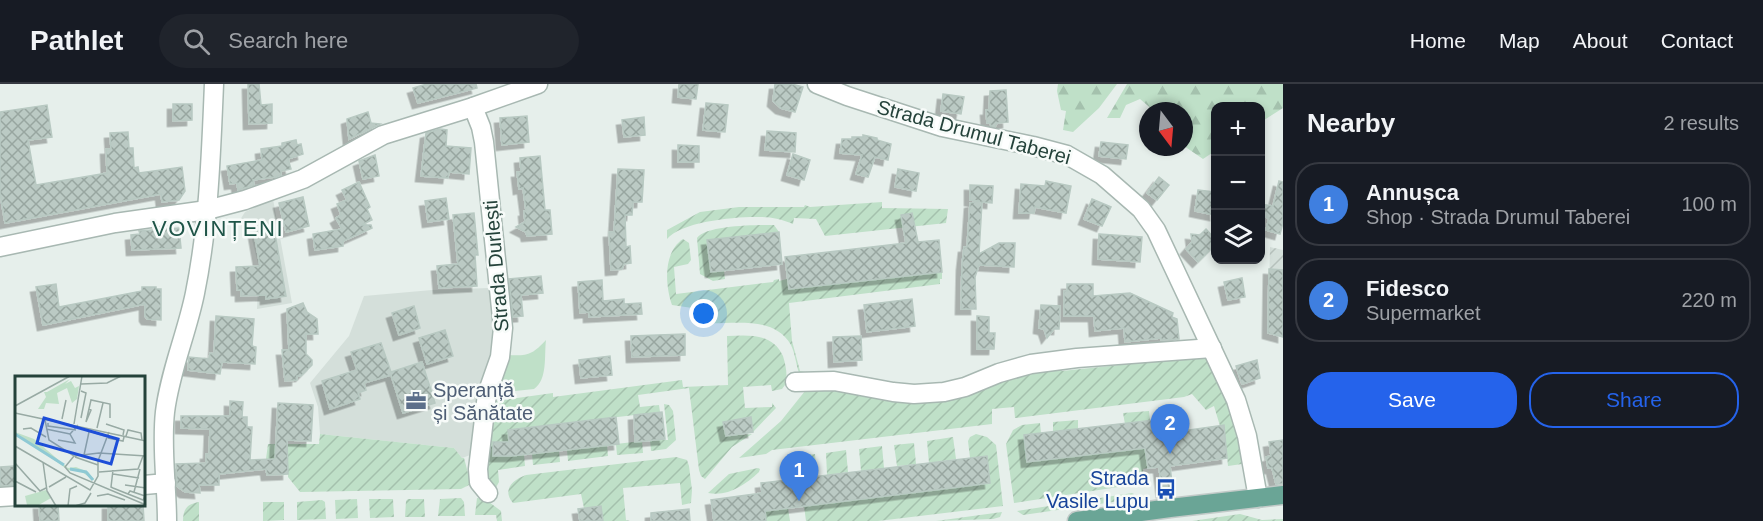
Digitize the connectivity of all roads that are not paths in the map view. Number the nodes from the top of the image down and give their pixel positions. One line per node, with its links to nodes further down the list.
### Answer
1 (213, 84): 5 (street)
2 (538, 84): 4 (street)
3 (817, 84): 7 (street, Strada Drumul Taberei)
4 (473, 107): 5 (street); 11 (street, Strada Durlești)
5 (207, 210): 6 (street); 9 (street)
6 (0, 247)
7 (1212, 348): 8 (street); 15 (street, Strada Drumul Taberei)
8 (795, 382)
9 (166, 483): 10 (street); 16 (street)
10 (146, 485)
11 (488, 494)
12 (1283, 495): 15 (main road)
13 (15, 496): 14 (street)
14 (0, 497)
15 (1258, 498): 17 (main road)
16 (167, 521)
17 (1077, 521)

